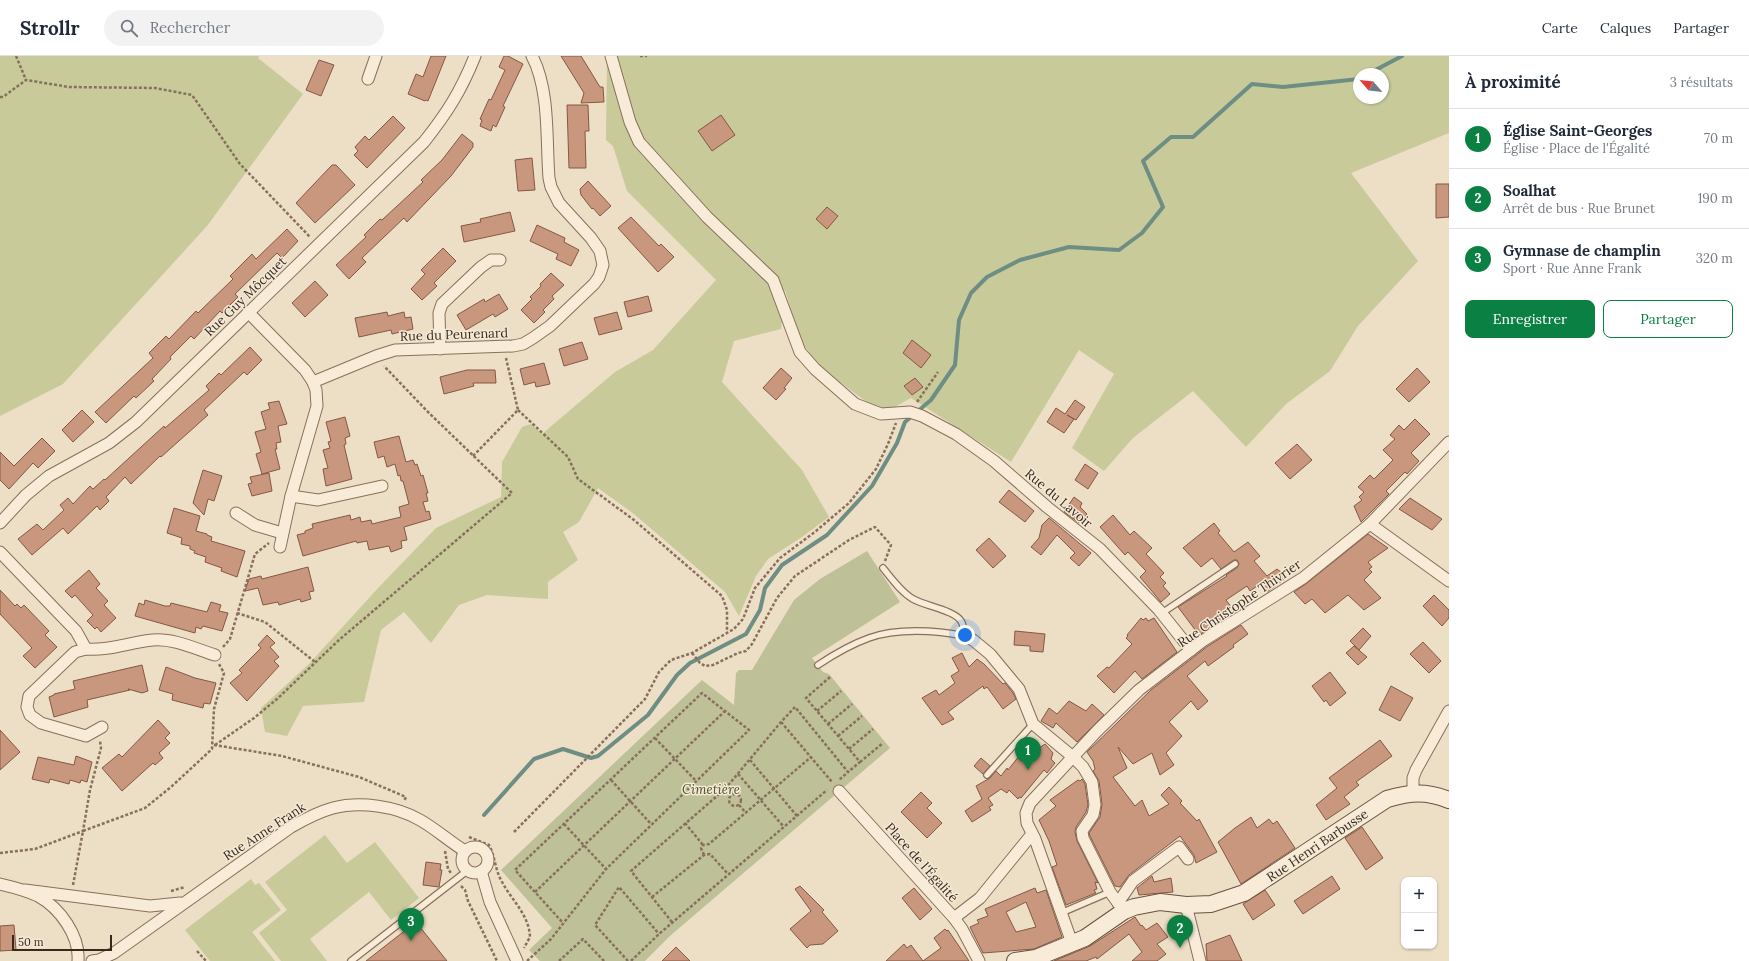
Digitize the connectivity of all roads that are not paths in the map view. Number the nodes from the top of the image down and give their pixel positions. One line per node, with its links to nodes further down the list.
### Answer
1 (376, 56): 5 (street)
2 (475, 56): 7 (street, Rue Guy Môcquet)
3 (532, 56): 8 (street, Rue du Peurenard)
4 (611, 56): 22 (street, Rue du Lavoir)
5 (368, 79)
6 (500, 260): 8 (street)
7 (248, 312): 9 (street); 14 (street, Rue Guy Môcquet)
8 (440, 349): 9 (street, Rue du Peurenard)
9 (313, 382): 12 (street)
10 (1449, 442): 15 (street, Rue Christophe Thivrier)
11 (382, 486): 12 (street)
12 (291, 496): 16 (street)
13 (236, 514): 16 (street)
14 (0, 523)
15 (1370, 524): 21 (street); 25 (street, Rue Christophe Thivrier)
16 (282, 533): 17 (street)
17 (280, 547)
18 (0, 552): 24 (street)
19 (1236, 564): 22 (lane)
20 (883, 568): 23 (lane)
21 (1449, 581)
22 (1162, 613): 25 (street, Rue du Lavoir)
23 (964, 636): 27 (lane); 29 (street)
24 (86, 649): 26 (street); 30 (street)
25 (1191, 650): 31 (street, Rue Christophe Thivrier)
26 (215, 655)
27 (818, 665)
28 (1449, 711): 34 (street)
29 (1033, 724): 31 (street); 32 (lane)
30 (100, 728)
31 (1073, 757): 36 (street); 43 (street)
32 (987, 775)
33 (834, 790): 48 (street, Place de l'Égalité)
34 (1413, 793): 35 (street, Rue Henri Barbusse); 45 (street, Rue Henri Barbusse)
35 (1449, 800)
36 (1032, 834): 47 (street); 48 (street, Place de l'Égalité)
37 (466, 851): 39 (street); 40 (street); 44 (street, Rue Anne Frank)
38 (1188, 859): 46 (street)
39 (466, 869): 40 (street); 52 (lane)
40 (481, 871): 53 (street)
41 (0, 884): 42 (street)
42 (26, 890): 44 (street); 50 (street)
43 (1110, 892): 46 (street); 47 (lane)
44 (183, 903): 51 (street, Rue Anne Frank)
45 (1186, 905): 46 (street, Rue Henri Barbusse); 56 (street)
46 (1121, 907): 49 (street, Rue Henri Barbusse)
47 (1061, 913): 49 (street)
48 (954, 918): 54 (street)
49 (1072, 943): 55 (street, Rue Henri Barbusse)
50 (78, 961)
51 (92, 961)
52 (351, 961)
53 (517, 961)
54 (979, 961)
55 (1015, 961)
56 (1200, 961)

